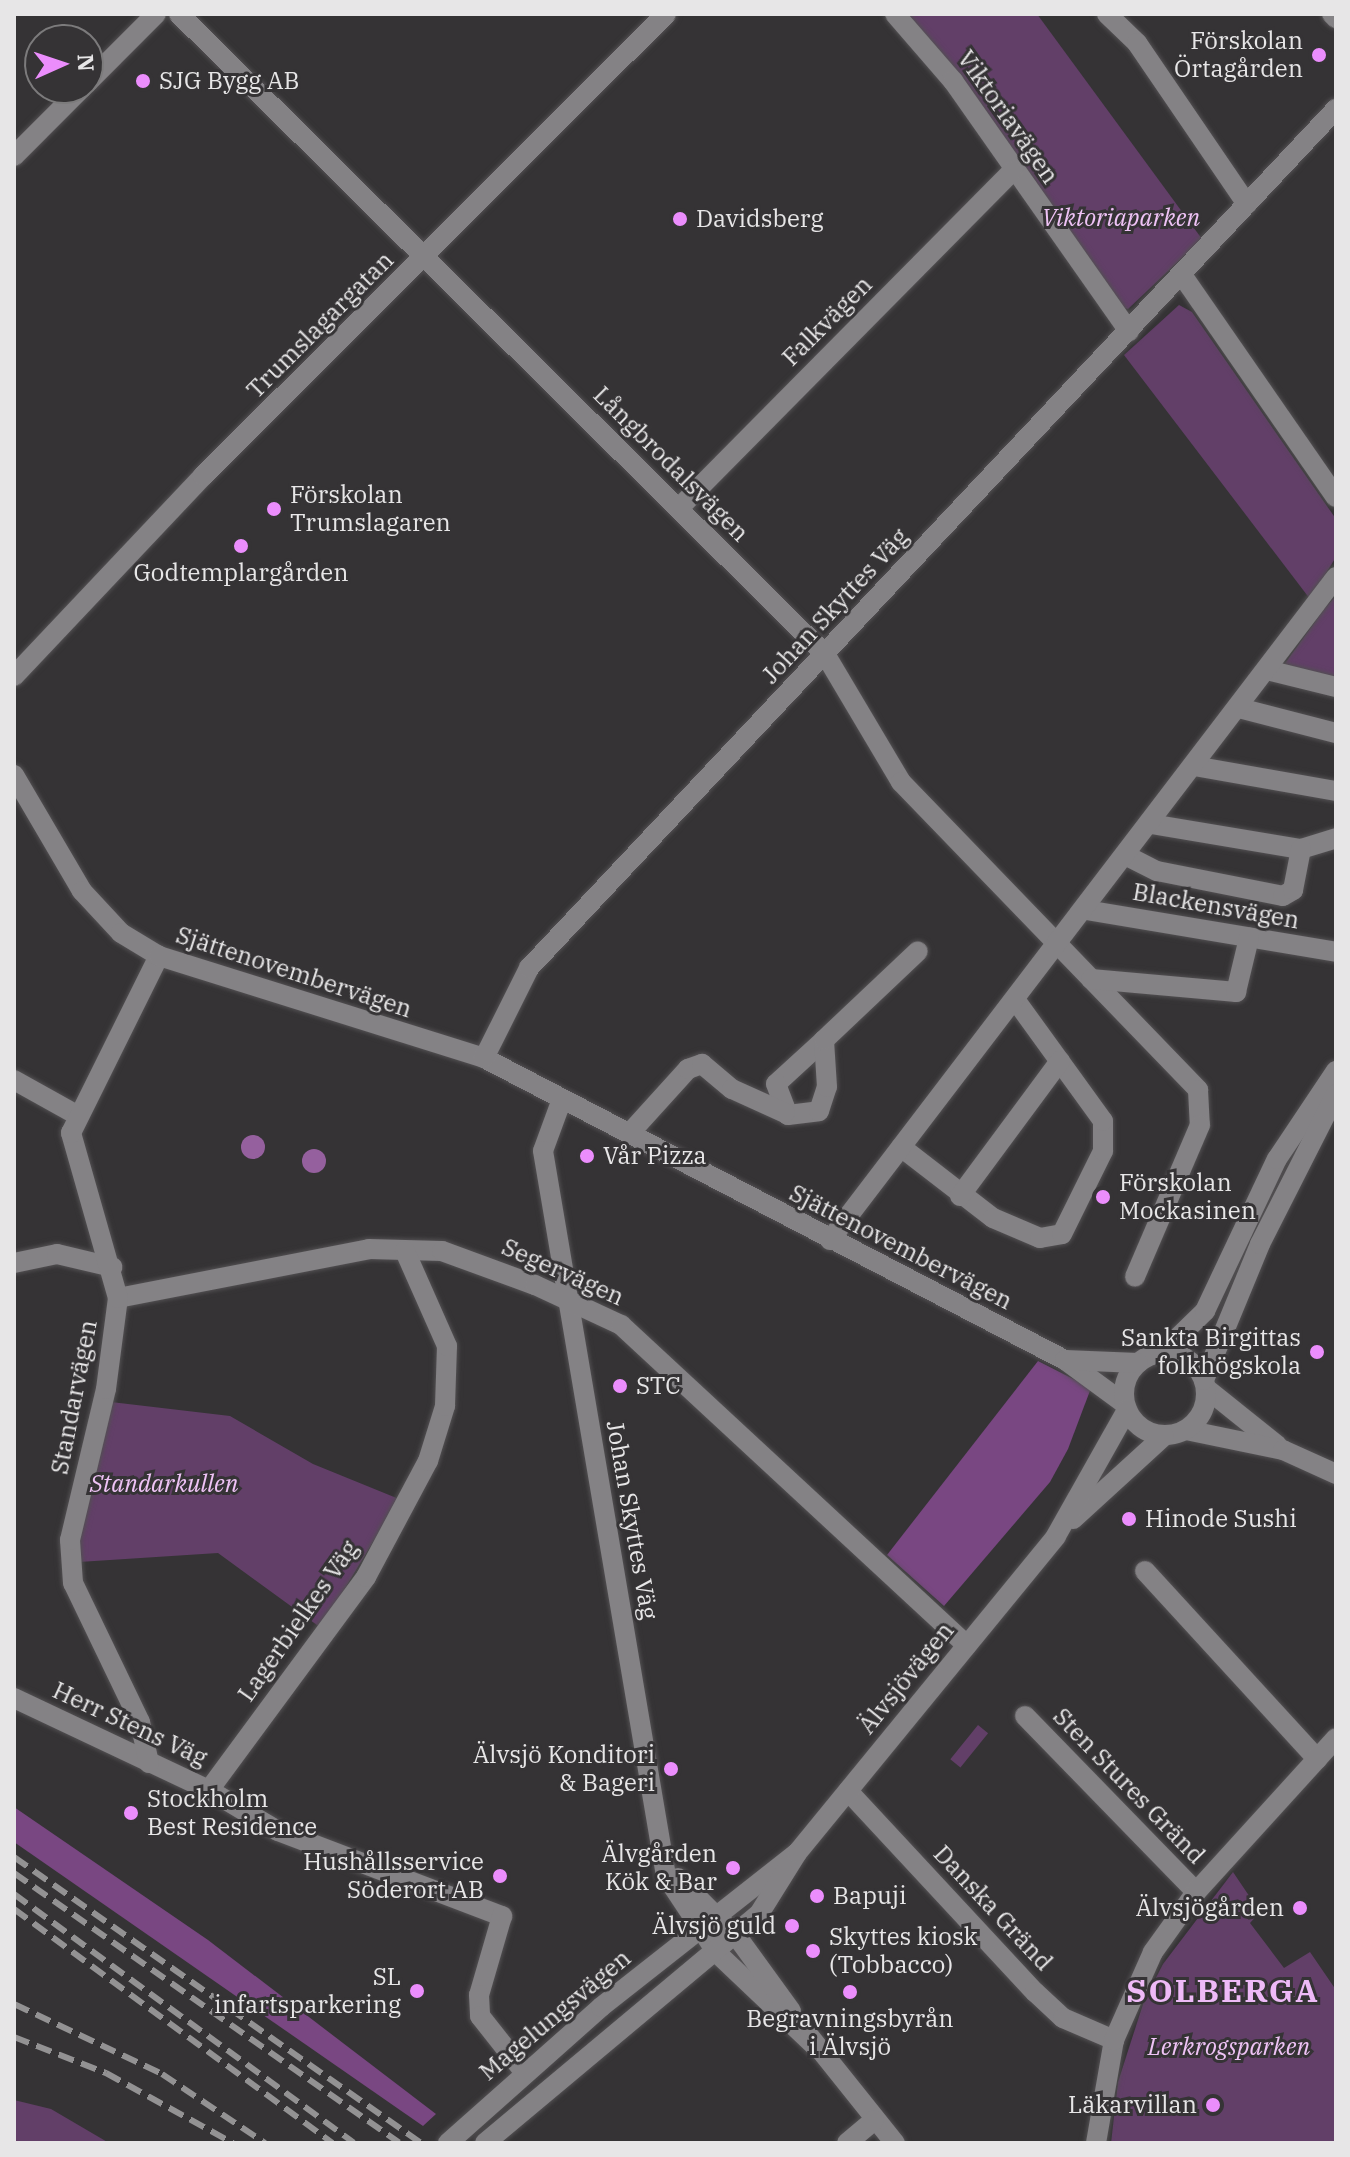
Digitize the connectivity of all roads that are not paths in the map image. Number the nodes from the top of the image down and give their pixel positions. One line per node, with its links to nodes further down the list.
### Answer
1 (156, 14): 6 (street)
2 (179, 14): 12 (street, Långbrodalsvägen)
3 (666, 14): 12 (street, Trumslagargatan)
4 (895, 14): 10 (street, Viktoriavägen)
5 (1107, 14): 11 (street)
6 (104, 66)
7 (66, 104): 9 (street)
8 (1336, 109): 11 (street, Johan Skyttes Väg)
9 (14, 156)
10 (1013, 171): 14 (street, Viktoriavägen); 16 (street, Falkvägen)
11 (1247, 204): 13 (street, Johan Skyttes Väg)
12 (426, 257): 16 (street, Långbrodalsvägen); 20 (street, Trumslagargatan)
13 (1182, 275): 14 (street, Johan Skyttes Väg); 15 (street)
14 (1129, 331): 18 (street, Johan Skyttes Väg)
15 (1336, 497)
16 (679, 508): 18 (street, Långbrodalsvägen)
17 (1336, 577): 19 (street, Blackensvägen)
18 (825, 654): 34 (street, Långbrodalsvägen); 40 (street, Johan Skyttes Väg)
19 (1267, 670): 21 (street); 22 (street, Blackensvägen)
20 (14, 676)
21 (1336, 687)
22 (1239, 708): 23 (street); 24 (street, Blackensvägen)
23 (1336, 733)
24 (1194, 766): 26 (street); 27 (street, Blackensvägen)
25 (14, 775): 36 (street, Sjättenovembervägen)
26 (1336, 791)
27 (1151, 824): 29 (street); 30 (street, Blackensvägen)
28 (1336, 838): 29 (street)
29 (1301, 849): 30 (street, Blackensvägen)
30 (1127, 856): 31 (street, Blackensvägen)
31 (1086, 910): 32 (street, Blackensvägen); 34 (street, Blackensvägen)
32 (1249, 938): 35 (street, Blackensvägen); 37 (street)
33 (918, 951): 39 (street)
34 (1056, 951): 37 (street, Långbrodalsvägen); 38 (street, Blackensvägen)
35 (1336, 952)
36 (159, 956): 40 (street, Sjättenovembervägen); 46 (street, Standarvägen)
37 (1091, 979): 55 (street, Långbrodalsvägen)
38 (1016, 1001): 41 (street); 49 (street, Blackensvägen)
39 (824, 1040): 47 (street); 47 (street)
40 (484, 1058): 45 (street, Sjättenovembervägen)
41 (1060, 1061): 50 (street); 50 (street)
42 (1336, 1071): 58 (street)
43 (14, 1080): 46 (street)
44 (1336, 1094): 61 (street)
45 (562, 1099): 48 (street, Sjättenovembervägen); 57 (street, Johan Skyttes Väg)
46 (77, 1115): 54 (street, Standarvägen)
47 (788, 1115): 48 (street)
48 (629, 1134): 51 (street, Sjättenovembervägen)
49 (901, 1147): 50 (street); 51 (street, Blackensvägen)
50 (960, 1196)
51 (830, 1240): 59 (street, Sjättenovembervägen)
52 (405, 1251): 56 (street, Segervägen); 57 (street, Segervägen); 75 (street, Lagerbielkes Väg)
53 (14, 1263): 54 (street)
54 (112, 1267): 56 (street, Standarvägen)
55 (1135, 1277)
56 (118, 1298): 74 (street, Standarvägen)
57 (567, 1299): 69 (street, Segervägen); 78 (street, Johan Skyttes Väg)
58 (1163, 1352): 60 (street); 61 (street)
59 (1065, 1360): 60 (street, Sjättenovembervägen); 62 (street, Sjättenovembervägen)
60 (1138, 1363): 62 (street)
61 (1206, 1385): 63 (street); 65 (street)
62 (1126, 1407): 64 (street); 67 (street, Älvsjövägen)
63 (1186, 1430): 64 (street); 65 (street)
64 (1164, 1436): 67 (street, Älvsjövägen)
65 (1283, 1450): 66 (street)
66 (1336, 1474)
67 (1056, 1536): 69 (street, Älvsjövägen)
68 (1145, 1571): 73 (street)
69 (967, 1645): 76 (street, Älvsjövägen)
70 (14, 1698): 74 (street, Herr Stens Väg)
71 (1025, 1716): 79 (street, Sten Stures Gränd)
72 (1336, 1738): 73 (street)
73 (1317, 1759): 79 (street)
74 (149, 1763): 75 (street, Herr Stens Väg)
75 (209, 1790): 86 (street, Herr Stens Väg)
76 (848, 1791): 77 (street, Älvsjövägen); 84 (street, Danska Gränd)
77 (797, 1853): 80 (street, Älvsjövägen); 82 (street, Älvsjövägen)
78 (662, 1859): 80 (street, Johan Skyttes Väg); 81 (street, Johan Skyttes Väg)
79 (1196, 1892): 84 (street)
80 (716, 1915): 81 (street, Älvsjövägen); 82 (street, Johan Skyttes Väg)
81 (700, 1930): 83 (street, Johan Skyttes Väg); 86 (street, Magelungsvägen)
82 (738, 1938): 83 (street); 85 (street, Johan Skyttes Väg)
83 (717, 1953): 85 (street, Johan Skyttes Väg); 89 (street)
84 (1114, 2040): 92 (street)
85 (817, 2048): 87 (street, Johan Skyttes Väg)
86 (525, 2073): 88 (street, Magelungsvägen)
87 (874, 2120): 90 (street); 91 (street, Johan Skyttes Väg)
88 (448, 2143)
89 (485, 2143)
90 (847, 2143)
91 (895, 2143)
92 (1096, 2143)

